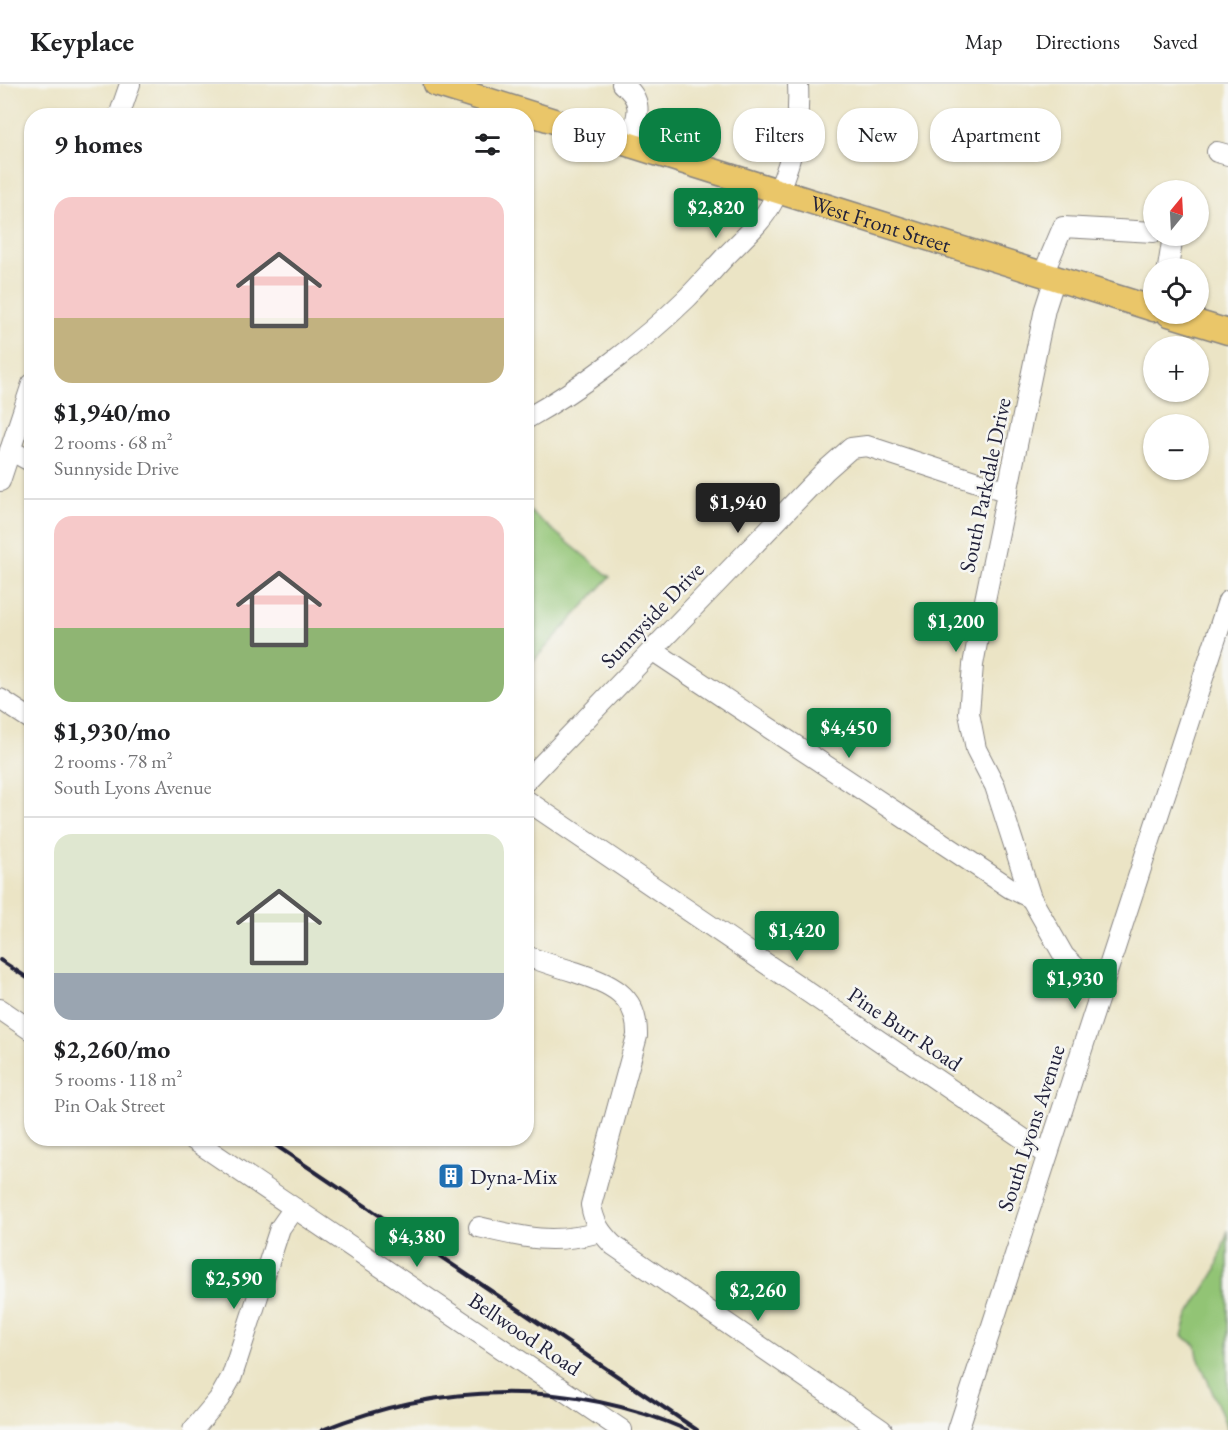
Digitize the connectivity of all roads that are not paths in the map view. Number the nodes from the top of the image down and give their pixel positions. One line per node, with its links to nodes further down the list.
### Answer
1 (130, 84): 5 (street)
2 (622, 84): 8 (street)
3 (798, 84): 9 (street)
4 (445, 85): 6 (main road, West Front Street)
5 (122, 108)
6 (486, 108)
7 (534, 120): 8 (main road, West Front Street)
8 (628, 144): 9 (main road, West Front Street)
9 (778, 190): 11 (main road, West Front Street); 16 (street)
10 (1143, 231): 11 (street, South Parkdale Drive)
11 (1049, 276): 12 (main road, West Front Street); 20 (street, South Parkdale Drive)
12 (1143, 306)
13 (1202, 324): 14 (main road)
14 (1228, 332)
15 (24, 408): 17 (street)
16 (534, 414)
17 (10, 450): 18 (street); 19 (street)
18 (24, 458)
19 (0, 481)
20 (1008, 492): 22 (street, Sunnyside Drive); 27 (street, South Parkdale Drive)
21 (1228, 601): 29 (street, South Lyons Avenue)
22 (652, 650): 25 (street, Sunnyside Drive); 27 (street)
23 (0, 699): 24 (street)
24 (24, 715)
25 (534, 773)
26 (534, 805): 33 (street, Pine Burr Road)
27 (1031, 898): 29 (street, South Parkdale Drive)
28 (534, 959): 36 (street)
29 (1101, 991): 33 (street, South Lyons Avenue)
30 (1, 1012): 31 (street)
31 (24, 1026)
32 (203, 1146): 34 (street, Bellwood Road)
33 (1047, 1155): 40 (street, South Lyons Avenue)
34 (294, 1208): 37 (street); 38 (street, Bellwood Road)
35 (479, 1227): 36 (street)
36 (606, 1239): 39 (street)
37 (193, 1430)
38 (622, 1430)
39 (882, 1430)
40 (958, 1430)

